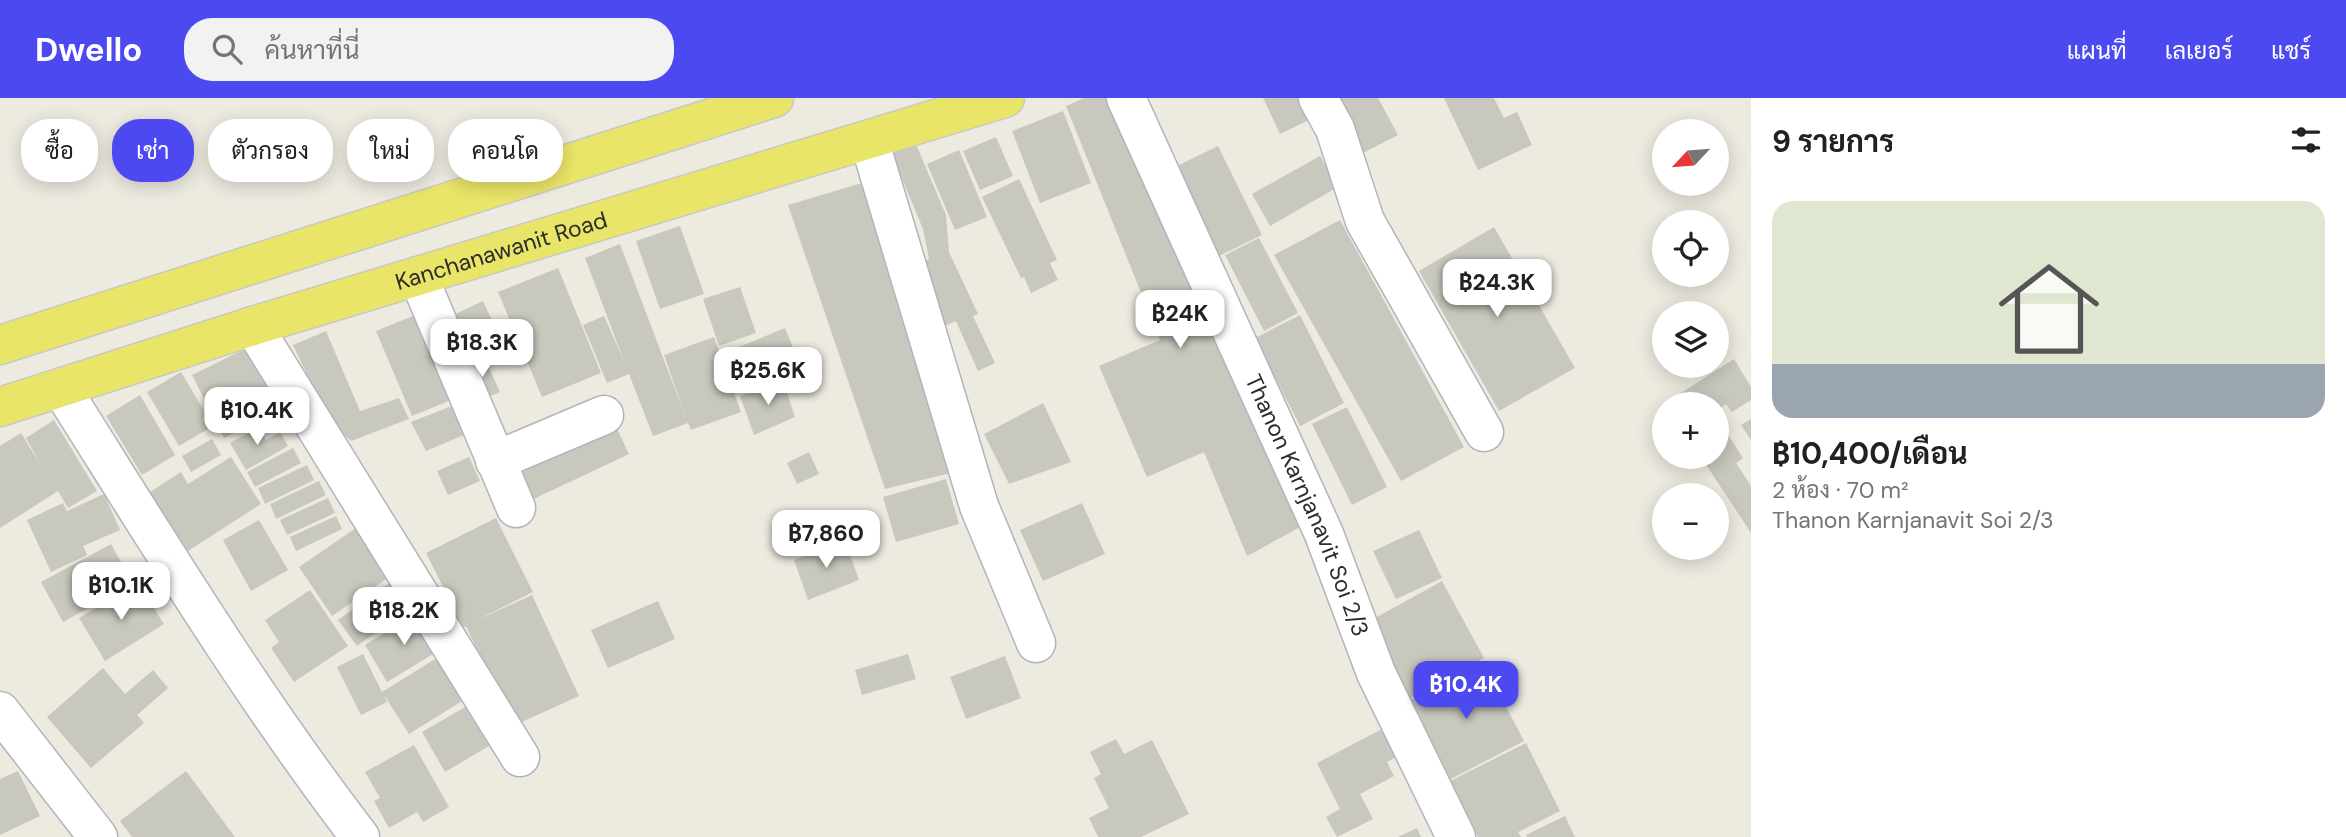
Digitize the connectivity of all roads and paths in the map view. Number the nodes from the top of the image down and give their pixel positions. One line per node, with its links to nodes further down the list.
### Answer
1 (774, 98): 8 (main road)
2 (1004, 98): 5 (main road, Kanchanawanit Road)
3 (1126, 98): 20 (street, Thanon Karnjanavit Soi 2/3)
4 (1318, 98): 12 (street)
5 (869, 140): 6 (main road, Kanchanawanit Road); 15 (street)
6 (418, 276): 7 (main road, Kanchanawanit Road); 13 (street)
7 (253, 326): 9 (main road, Kanchanawanit Road); 17 (street)
8 (0, 345)
9 (61, 388): 10 (main road, Kanchanawanit Road); 19 (street)
10 (0, 407)
11 (604, 415): 13 (street)
12 (1484, 432)
13 (495, 461): 14 (street)
14 (516, 508)
15 (1036, 643)
16 (0, 711): 18 (street)
17 (520, 757)
18 (98, 837)
19 (360, 837)
20 (1456, 837)

